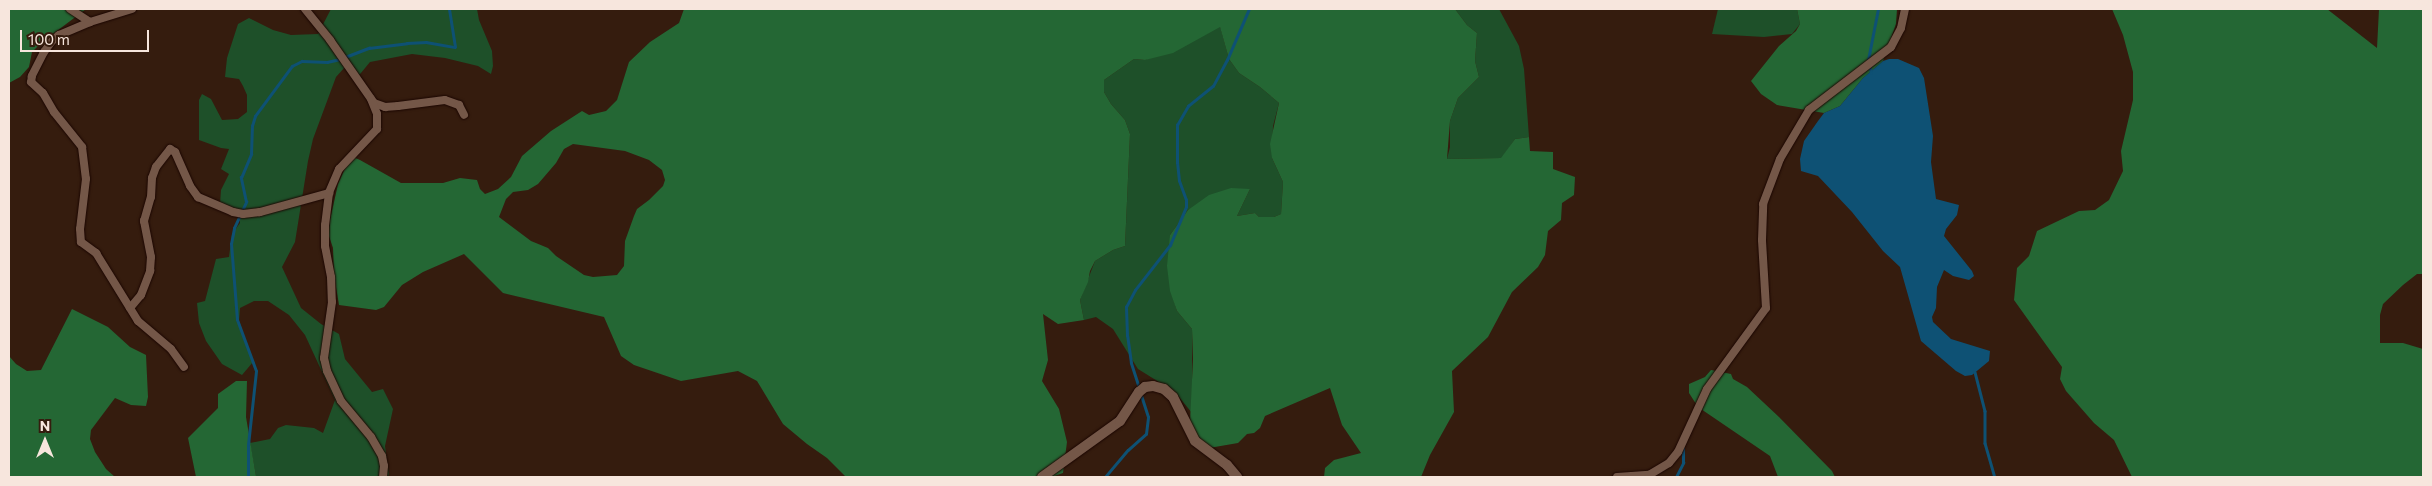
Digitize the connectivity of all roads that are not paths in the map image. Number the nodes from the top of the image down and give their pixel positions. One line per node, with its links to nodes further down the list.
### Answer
1 (70, 9): 5 (street)
2 (132, 9): 5 (street)
3 (305, 9): 6 (street)
4 (1905, 9): 14 (street)
5 (90, 22): 9 (street)
6 (371, 99): 7 (street); 8 (street)
7 (464, 115)
8 (328, 192): 9 (street); 11 (street)
9 (130, 308): 10 (street)
10 (184, 367)
11 (383, 477)
12 (1042, 477): 13 (street)
13 (1237, 477)
14 (1617, 477)

